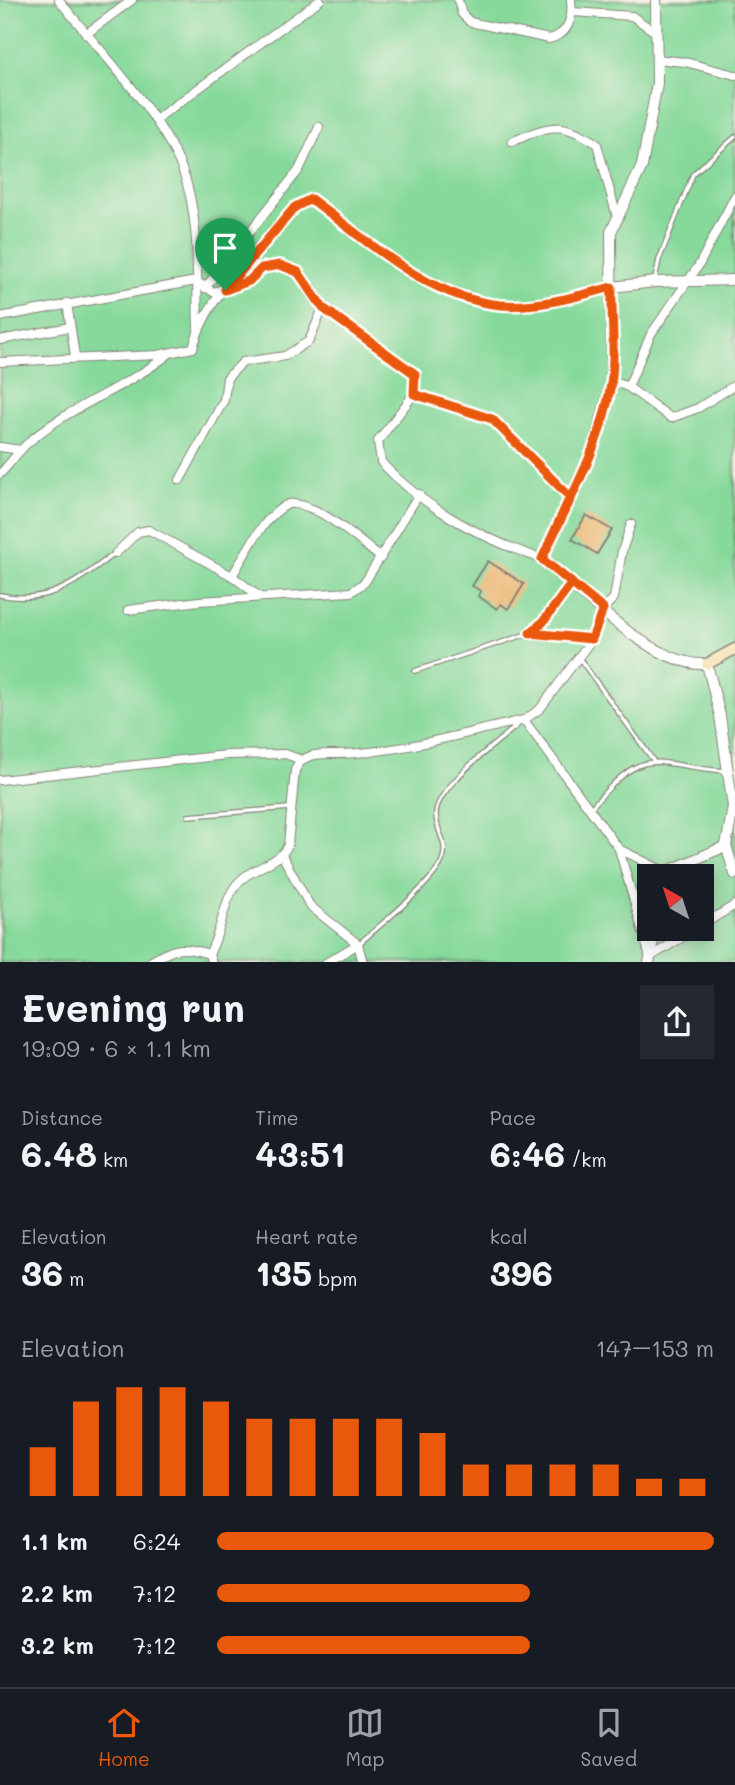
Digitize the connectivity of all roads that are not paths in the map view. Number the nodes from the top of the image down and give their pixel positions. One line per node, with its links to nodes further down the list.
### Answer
1 (59, 0): 9 (street)
2 (132, 0): 9 (street)
3 (320, 0): 12 (street)
4 (458, 0): 7 (street)
5 (571, 0): 7 (street)
6 (656, 0): 8 (street)
7 (572, 12): 8 (street)
8 (655, 32): 10 (street)
9 (86, 34): 12 (street)
10 (656, 59): 11 (street); 17 (street)
11 (735, 75)
12 (155, 121): 18 (street)
13 (319, 127): 23 (street)
14 (735, 137): 21 (lane)
15 (512, 142): 17 (street)
16 (735, 196): 19 (street)
17 (617, 217): 22 (street)
18 (197, 281): 23 (street); 25 (street); 29 (street)
19 (688, 281): 20 (street); 21 (street); 36 (street)
20 (735, 281)
21 (655, 282): 22 (street)
22 (612, 287): 24 (street); 34 (street)
23 (205, 288): 24 (street)
24 (225, 290): 26 (street); 29 (street)
25 (67, 303): 27 (street); 28 (street)
26 (323, 308): 37 (street); 41 (street)
27 (0, 317)
28 (70, 327): 30 (street); 32 (street)
29 (198, 330): 31 (street)
30 (0, 341)
31 (174, 350): 32 (street); 39 (street)
32 (75, 356): 33 (street)
33 (0, 362)
34 (611, 381): 36 (street); 43 (street)
35 (735, 385): 36 (street)
36 (628, 387)
37 (414, 394): 42 (street); 43 (street)
38 (0, 447): 39 (street)
39 (21, 450): 40 (street)
40 (0, 474)
41 (180, 480)
42 (419, 494): 46 (street); 47 (street)
43 (570, 497): 47 (street)
44 (631, 524): 52 (street)
45 (116, 552): 48 (street); 50 (lane)
46 (381, 558): 48 (street); 51 (street)
47 (542, 559): 49 (street)
48 (232, 576): 51 (street)
49 (572, 583): 52 (street); 54 (lane)
50 (0, 595)
51 (260, 597): 53 (street)
52 (603, 609): 55 (street); 58 (street)
53 (128, 610)
54 (530, 633): 55 (lane); 59 (lane)
55 (592, 639): 57 (street)
56 (735, 649): 58 (main road)
57 (579, 658): 60 (street); 62 (lane)
58 (707, 664): 63 (street)
59 (415, 671)
60 (524, 720): 61 (street); 67 (street); 79 (lane)
61 (302, 760): 64 (street); 66 (street)
62 (653, 760): 63 (lane); 67 (lane)
63 (728, 771): 65 (street)
64 (0, 780)
65 (734, 806): 69 (street)
66 (290, 808): 68 (lane); 71 (street)
67 (590, 809): 70 (street)
68 (188, 816)
69 (726, 846): 73 (street); 74 (street)
70 (619, 849): 72 (street); 81 (street)
71 (282, 855): 79 (street); 80 (street)
72 (646, 864)
73 (689, 864)
74 (735, 874)
75 (735, 905): 76 (street)
76 (714, 918)
77 (652, 942): 81 (street)
78 (676, 942): 81 (street)
79 (358, 944): 83 (street); 84 (street)
80 (210, 958): 82 (street)
81 (649, 960)
82 (148, 962)
83 (326, 962)
84 (363, 962)

